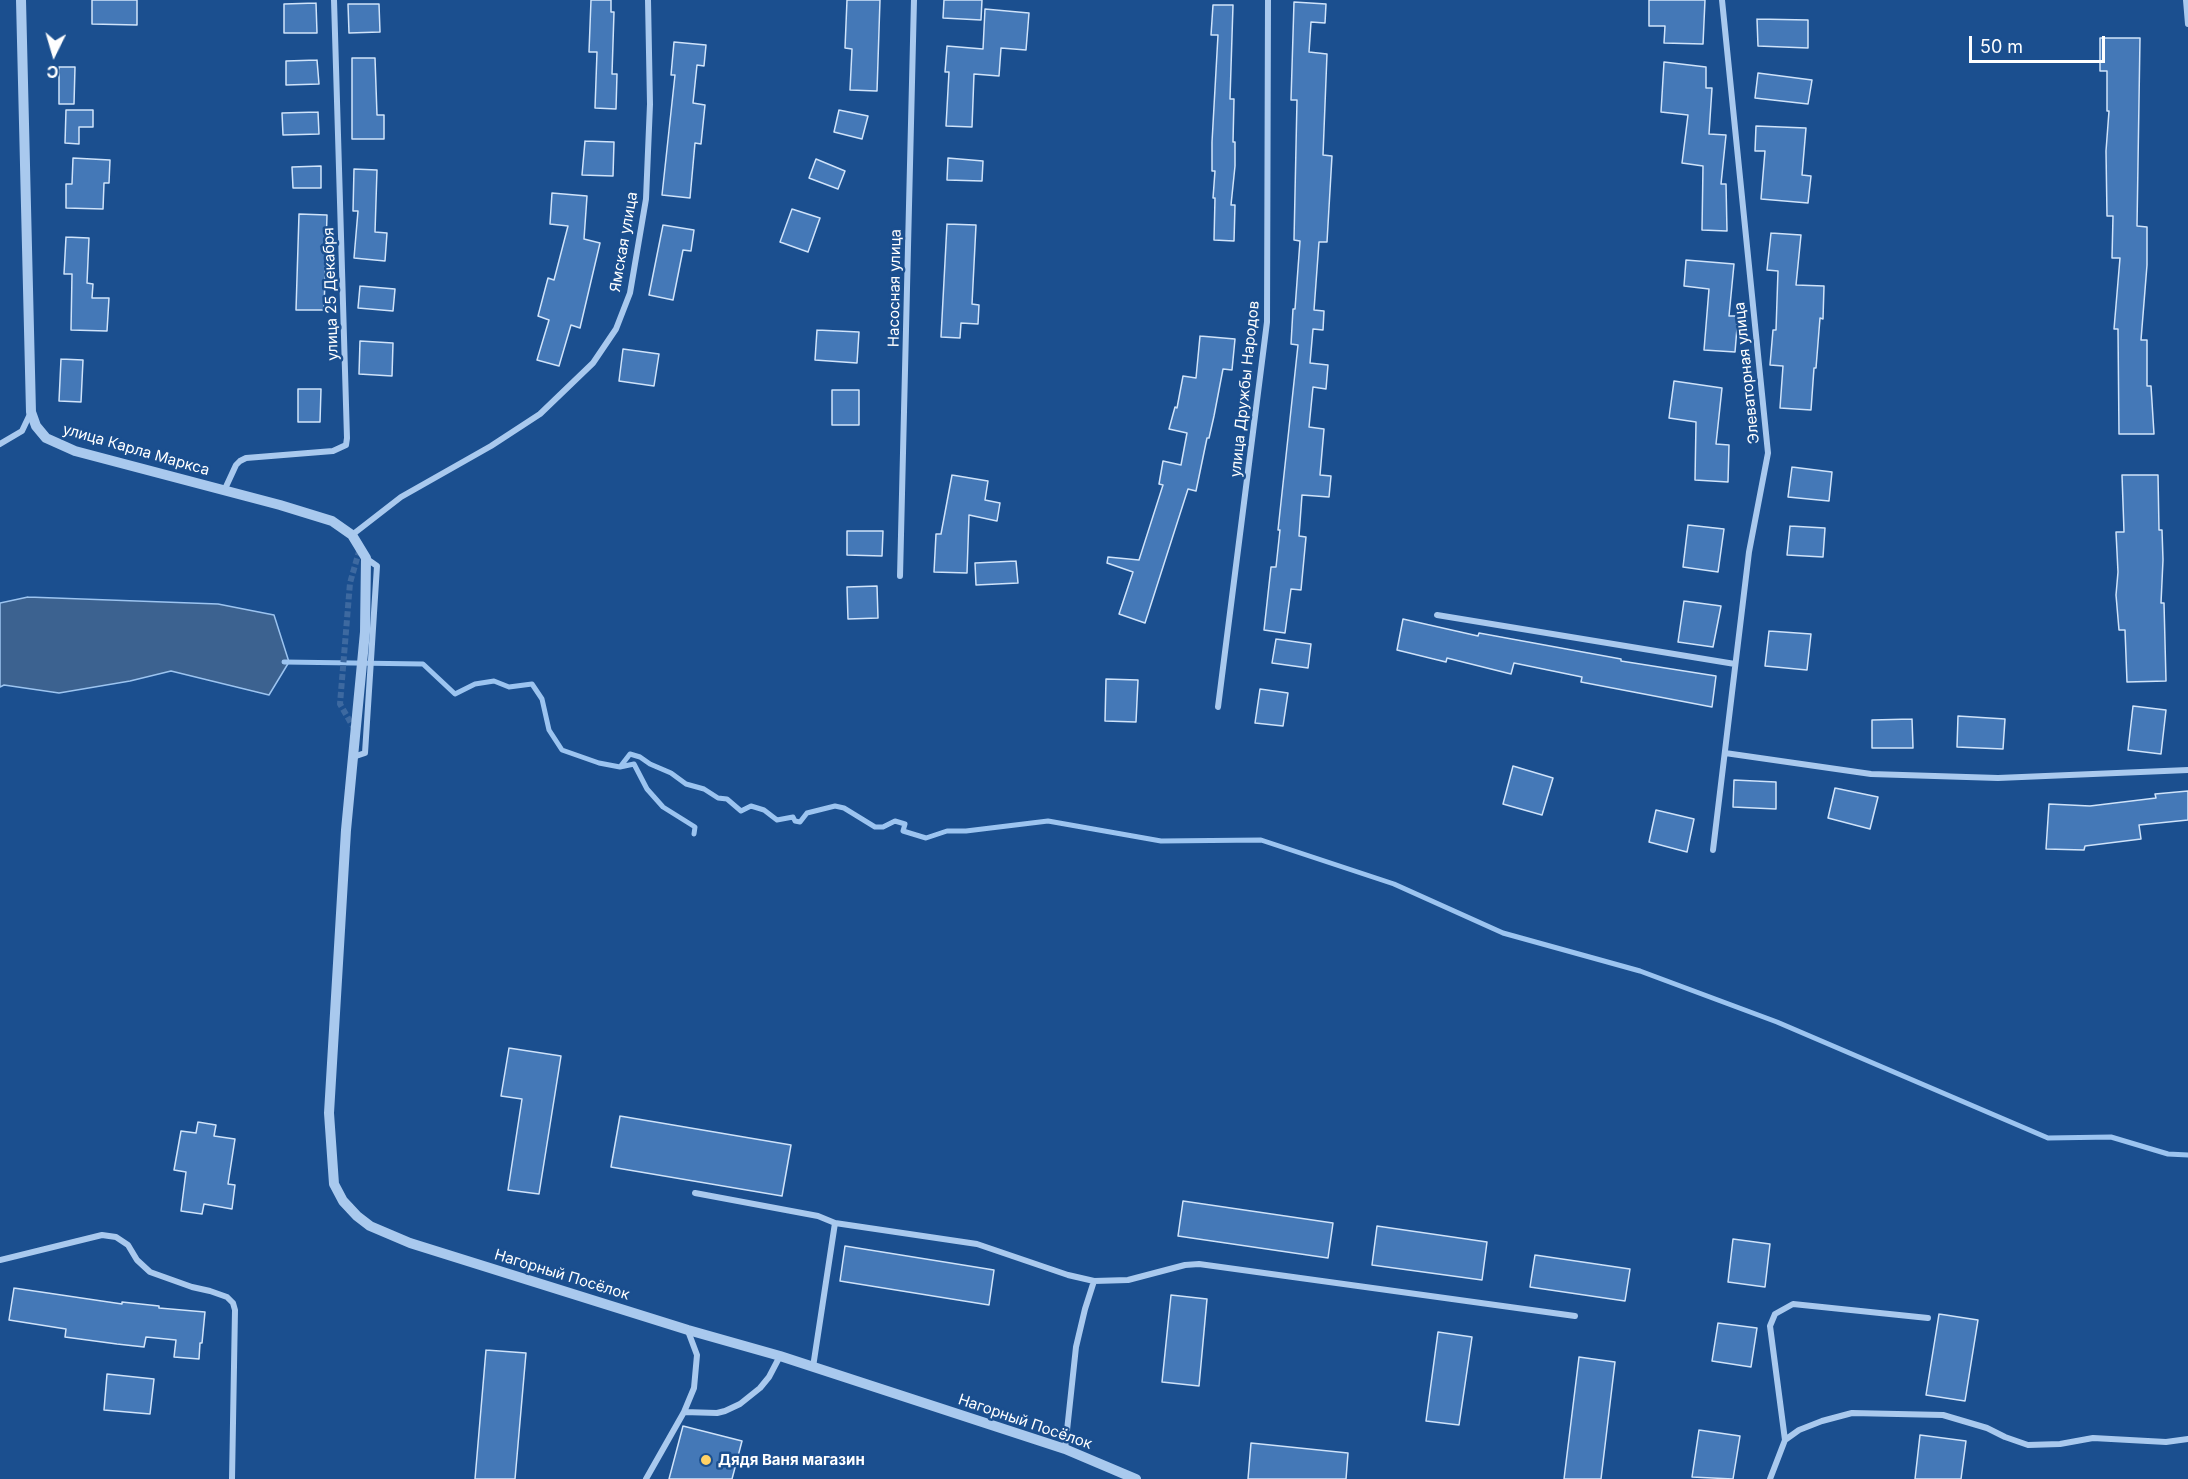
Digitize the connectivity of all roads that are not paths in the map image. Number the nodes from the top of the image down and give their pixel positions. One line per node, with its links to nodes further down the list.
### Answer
1 (21, 0): 9 (street, улица Карла Маркса)
2 (334, 0): 11 (street, улица 25 Декабря)
3 (648, 0): 12 (street, Ямская улица)
4 (914, 0): 13 (street, Насосная улица)
5 (1268, 0): 16 (street, улица Дружбы Народов)
6 (1722, 0): 15 (street, Элеваторная улица)
7 (2186, 0): 8 (street)
8 (2188, 24)
9 (31, 412): 10 (street); 11 (street, улица Карла Маркса)
10 (0, 444)
11 (224, 491): 12 (street, улица Карла Маркса)
12 (352, 535): 19 (street, улица Карла Маркса)
13 (900, 576)
14 (1437, 615): 15 (street)
15 (1736, 664): 17 (street, Элеваторная улица)
16 (1218, 707)
17 (1725, 753): 18 (street); 20 (street, Элеваторная улица)
18 (2188, 770)
19 (346, 830): 27 (street, Нагорный Посёлок)
20 (1713, 850)
21 (695, 1193): 22 (street)
22 (835, 1223): 24 (street); 29 (street)
23 (0, 1260): 34 (street)
24 (1094, 1281): 25 (street); 33 (street)
25 (1575, 1316)
26 (1929, 1318): 32 (street)
27 (688, 1330): 28 (street, Нагорный Посёлок); 30 (street)
28 (780, 1356): 29 (street, Нагорный Посёлок); 30 (street)
29 (813, 1368): 33 (street, Нагорный Посёлок)
30 (684, 1412): 35 (street)
31 (2188, 1439): 32 (street)
32 (1785, 1440): 37 (street)
33 (1065, 1449): 36 (street, Нагорный Посёлок)
34 (232, 1479)
35 (646, 1479)
36 (1136, 1479)
37 (1770, 1479)

